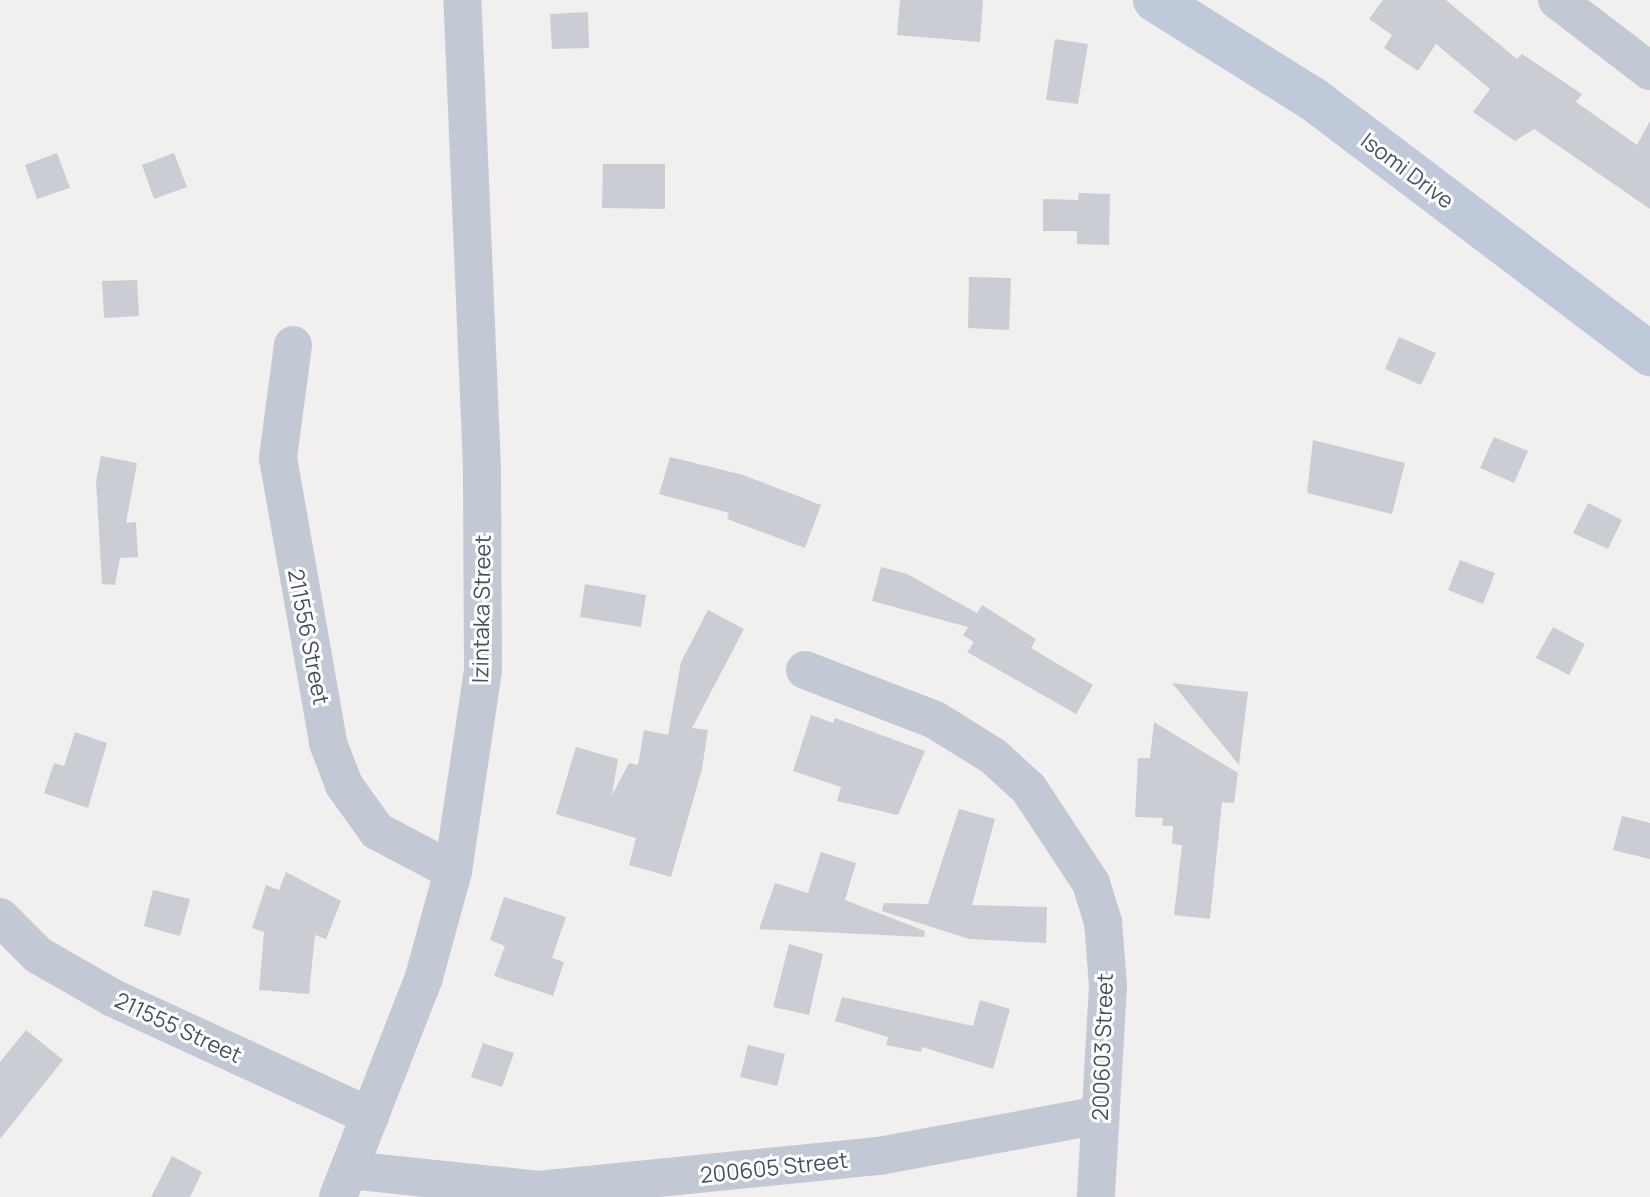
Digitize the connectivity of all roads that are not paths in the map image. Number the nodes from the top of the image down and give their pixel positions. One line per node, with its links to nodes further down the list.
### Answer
1 (462, 0): 8 (street, Izintaka Street)
2 (1155, 0): 6 (street, Isomi Drive)
3 (1557, 0): 4 (street)
4 (1650, 71)
5 (293, 345): 8 (street, 211556 Street)
6 (1650, 354)
7 (805, 670): 10 (street, 200603 Street)
8 (453, 871): 11 (street, Izintaka Street)
9 (0, 917): 11 (street, 211555 Street)
10 (1100, 1115): 12 (street, 200605 Street); 13 (street, 200603 Street)
11 (370, 1116): 12 (street, Izintaka Street)
12 (344, 1183)
13 (1096, 1197)

